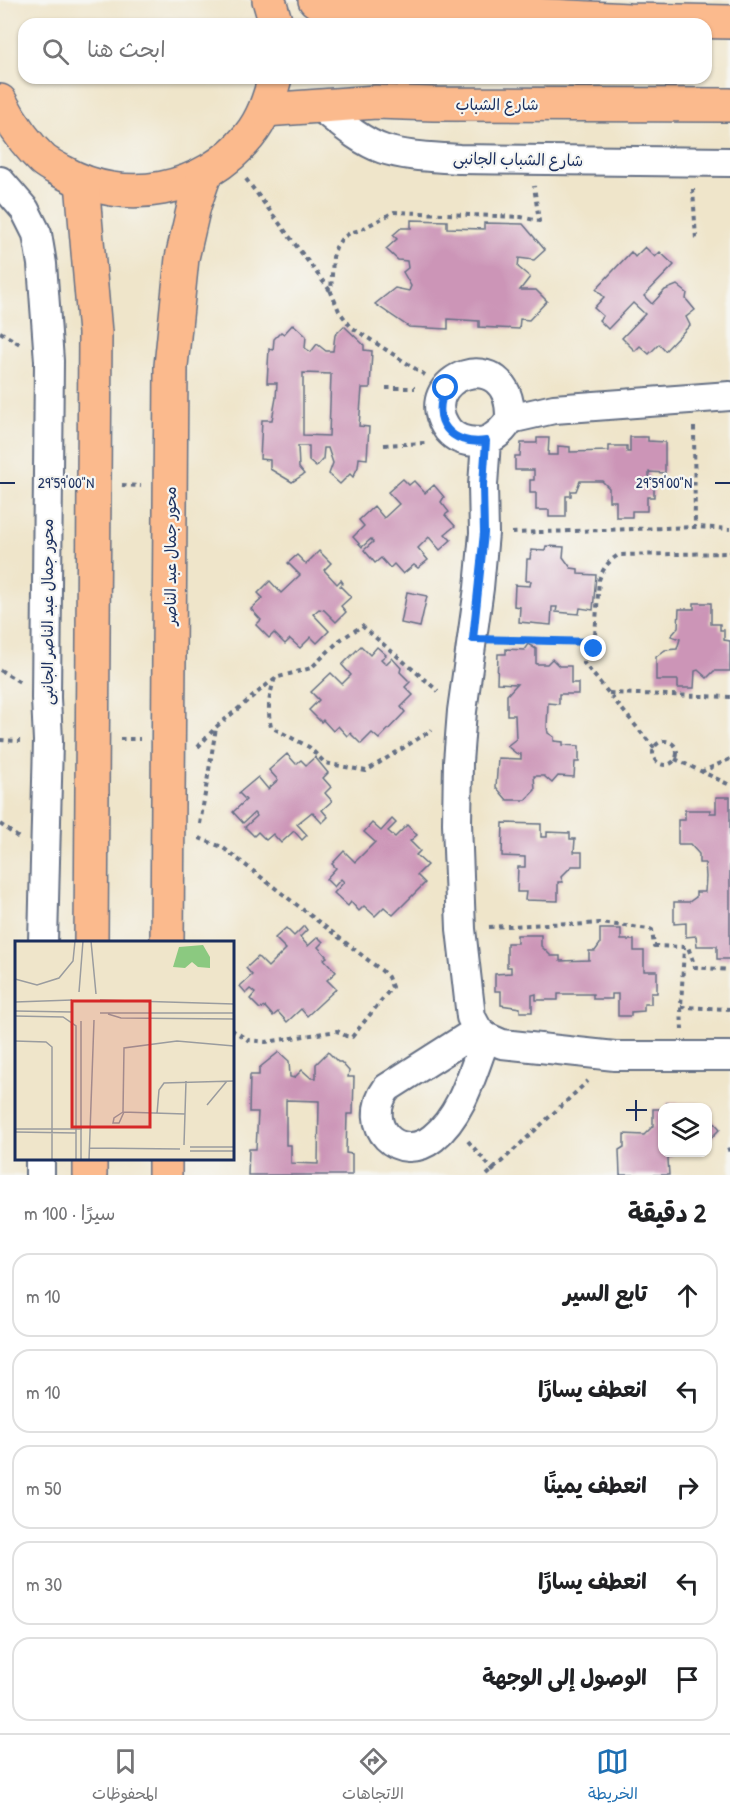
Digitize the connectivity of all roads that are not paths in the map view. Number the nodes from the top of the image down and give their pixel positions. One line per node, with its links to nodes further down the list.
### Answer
1 (269, 0): 3 (main road)
2 (315, 0): 4 (main road)
3 (274, 18)
4 (589, 18)
5 (712, 22): 6 (main road)
6 (730, 22)
7 (273, 84): 11 (main road)
8 (0, 101): 15 (main road)
9 (730, 105): 10 (main road, شارع الشباب)
10 (320, 107): 11 (main road, شارع الشباب); 12 (street, شارع الشباب الجانبى)
11 (265, 110): 13 (main road)
12 (730, 162)
13 (217, 166): 15 (main road); 21 (main road, محور جمال عبد الناصر)
14 (3, 182): 19 (street, محور جمال عبد الناصر الجانبى)
15 (82, 183): 20 (main road)
16 (730, 396): 17 (street)
17 (510, 419): 18 (street); 18 (street)
18 (486, 441): 22 (street)
19 (44, 941)
20 (91, 941)
21 (167, 941)
22 (482, 1033): 22 (street); 23 (street)
23 (730, 1056)

